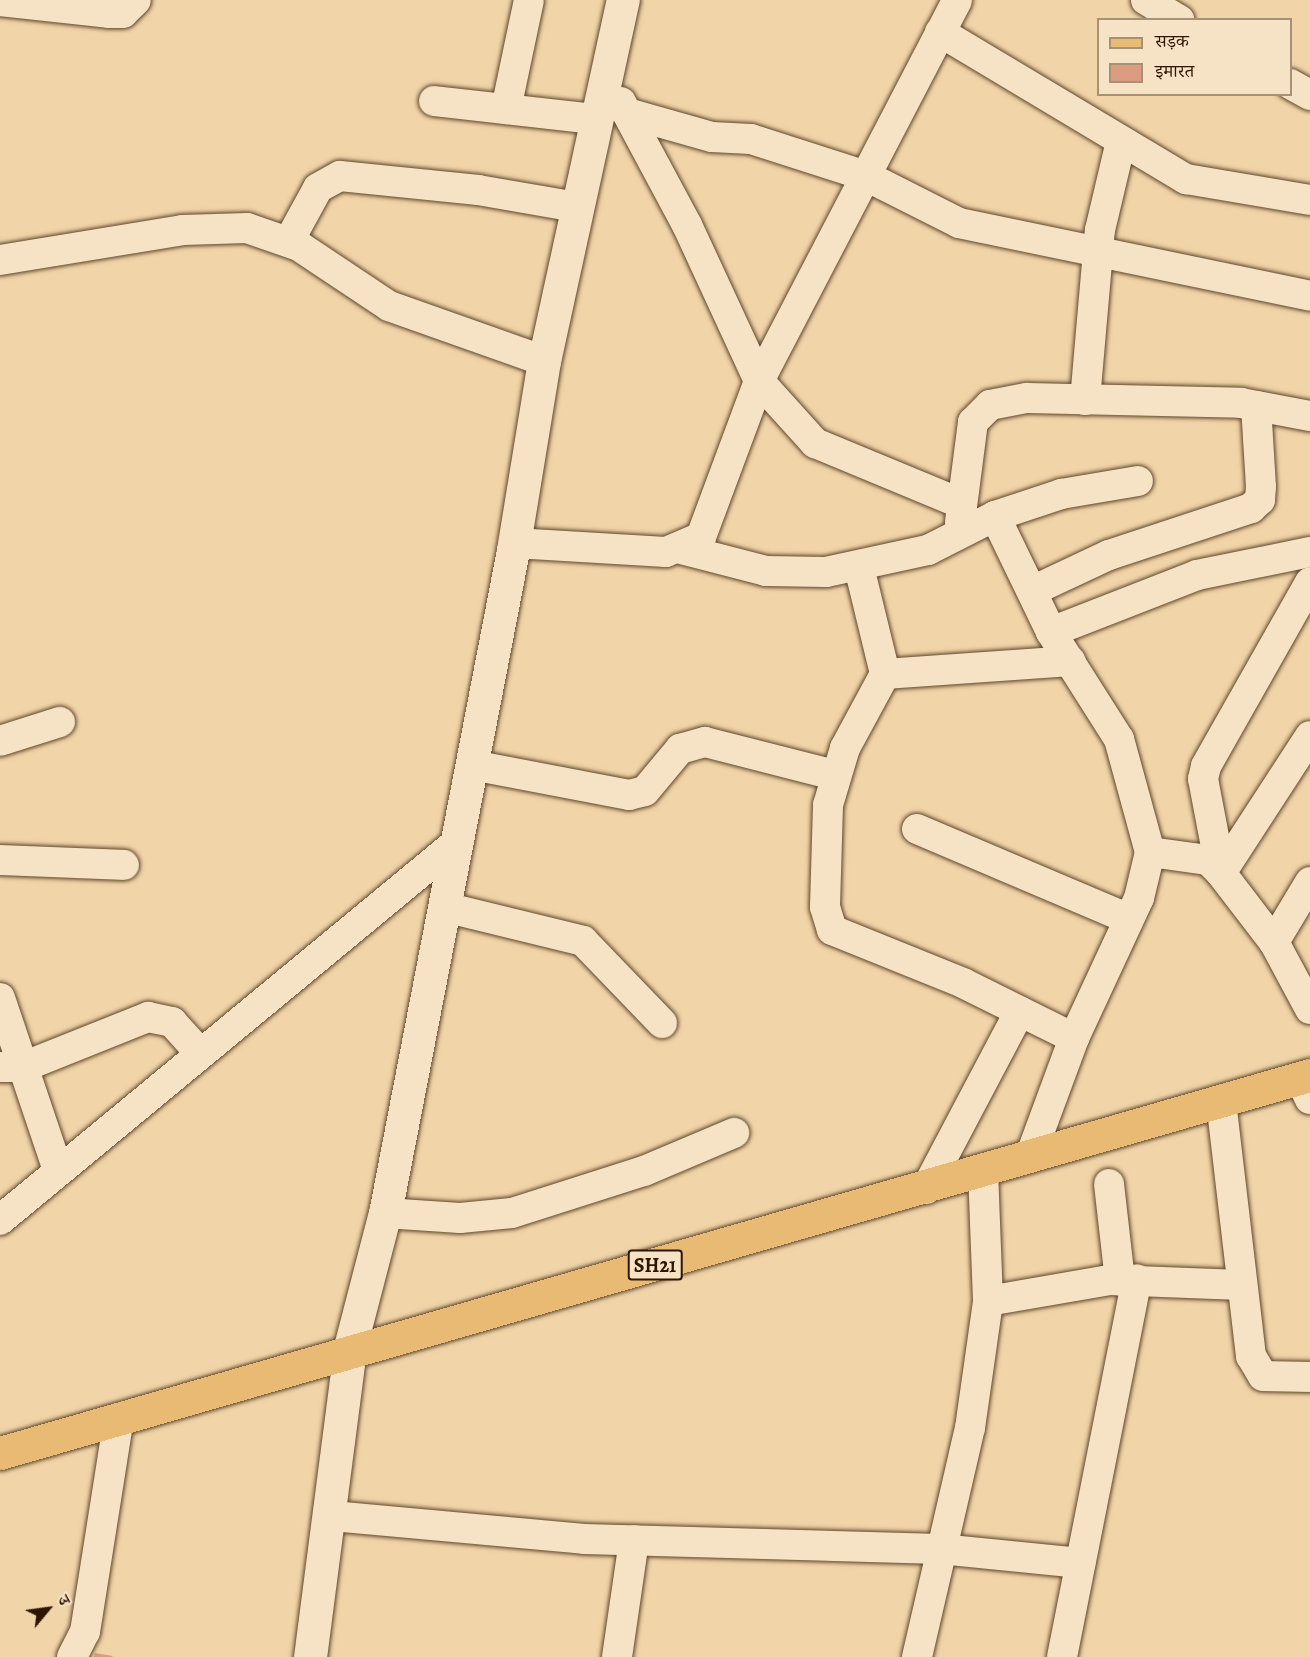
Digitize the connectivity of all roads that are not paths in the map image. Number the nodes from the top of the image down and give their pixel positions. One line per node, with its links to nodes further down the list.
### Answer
1 (136, 0): 6 (street)
2 (529, 0): 13 (street)
3 (623, 0): 9 (street)
4 (957, 0): 8 (street)
5 (1146, 0): 7 (street)
6 (0, 1)
7 (1176, 18)
8 (940, 32): 16 (street); 17 (street)
9 (605, 73): 14 (street); 15 (street)
10 (1292, 85): 11 (street)
11 (1310, 95)
12 (434, 101): 13 (street)
13 (506, 109): 15 (street)
14 (627, 113): 17 (street); 25 (street)
15 (595, 119): 19 (street)
16 (1121, 141): 18 (street); 21 (street)
17 (866, 176): 21 (street); 25 (street)
18 (1310, 200)
19 (576, 207): 20 (street); 24 (street)
20 (288, 241): 22 (street); 24 (street)
21 (1098, 249): 23 (street); 26 (street)
22 (0, 260)
23 (1310, 297)
24 (544, 361): 33 (street)
25 (759, 381): 30 (street); 34 (street)
26 (1085, 400): 27 (street); 30 (street)
27 (1256, 406): 28 (street); 38 (street)
28 (1310, 416)
29 (1138, 481): 31 (street)
30 (962, 504): 32 (street)
31 (996, 516): 32 (street); 38 (street)
32 (959, 534): 36 (street)
33 (514, 543): 34 (street); 45 (street)
34 (681, 549): 36 (street)
35 (1310, 552): 39 (street)
36 (859, 567): 41 (street)
37 (1310, 582): 52 (street)
38 (1032, 591): 39 (street)
39 (1052, 632): 40 (street)
40 (1071, 661): 41 (street); 49 (street)
41 (885, 674): 46 (street)
42 (60, 722): 44 (street)
43 (1310, 736): 52 (street)
44 (0, 741)
45 (472, 765): 46 (street); 48 (street)
46 (834, 775): 59 (street)
47 (917, 828): 55 (street)
48 (456, 843): 54 (street); 62 (street)
49 (1150, 852): 52 (street); 55 (street)
50 (0, 860): 51 (street)
51 (124, 865)
52 (1221, 873): 56 (street)
53 (1310, 882): 56 (street)
54 (444, 908): 60 (street); 72 (street)
55 (1129, 919): 61 (street)
56 (1290, 956): 58 (street)
57 (0, 998): 63 (street)
58 (1310, 1009)
59 (1020, 1011): 61 (street); 71 (street)
60 (662, 1023)
61 (1074, 1038): 67 (street)
62 (200, 1053): 63 (street); 68 (street)
63 (12, 1067): 68 (street)
64 (1306, 1084): 65 (main road, SH21)
65 (1221, 1101): 67 (main road, SH21); 75 (street)
66 (734, 1133): 72 (street)
67 (1030, 1157): 69 (main road, SH21)
68 (58, 1170): 73 (street)
69 (983, 1172): 71 (main road, SH21); 76 (street)
70 (1109, 1184): 74 (street)
71 (926, 1189): 77 (main road, SH21)
72 (385, 1213): 77 (street)
73 (0, 1220)
74 (1129, 1280): 75 (street); 76 (street); 84 (street)
75 (1240, 1285): 78 (street)
76 (988, 1301): 83 (street)
77 (350, 1347): 79 (main road, SH21); 81 (street)
78 (1310, 1377)
79 (119, 1418): 80 (main road, SH21); 85 (street)
80 (0, 1453)
81 (332, 1516): 82 (street); 86 (street)
82 (634, 1540): 83 (street); 87 (street)
83 (940, 1549): 84 (street); 88 (street)
84 (1080, 1563): 89 (street)
85 (72, 1657)
86 (310, 1657)
87 (617, 1657)
88 (917, 1657)
89 (1062, 1657)

